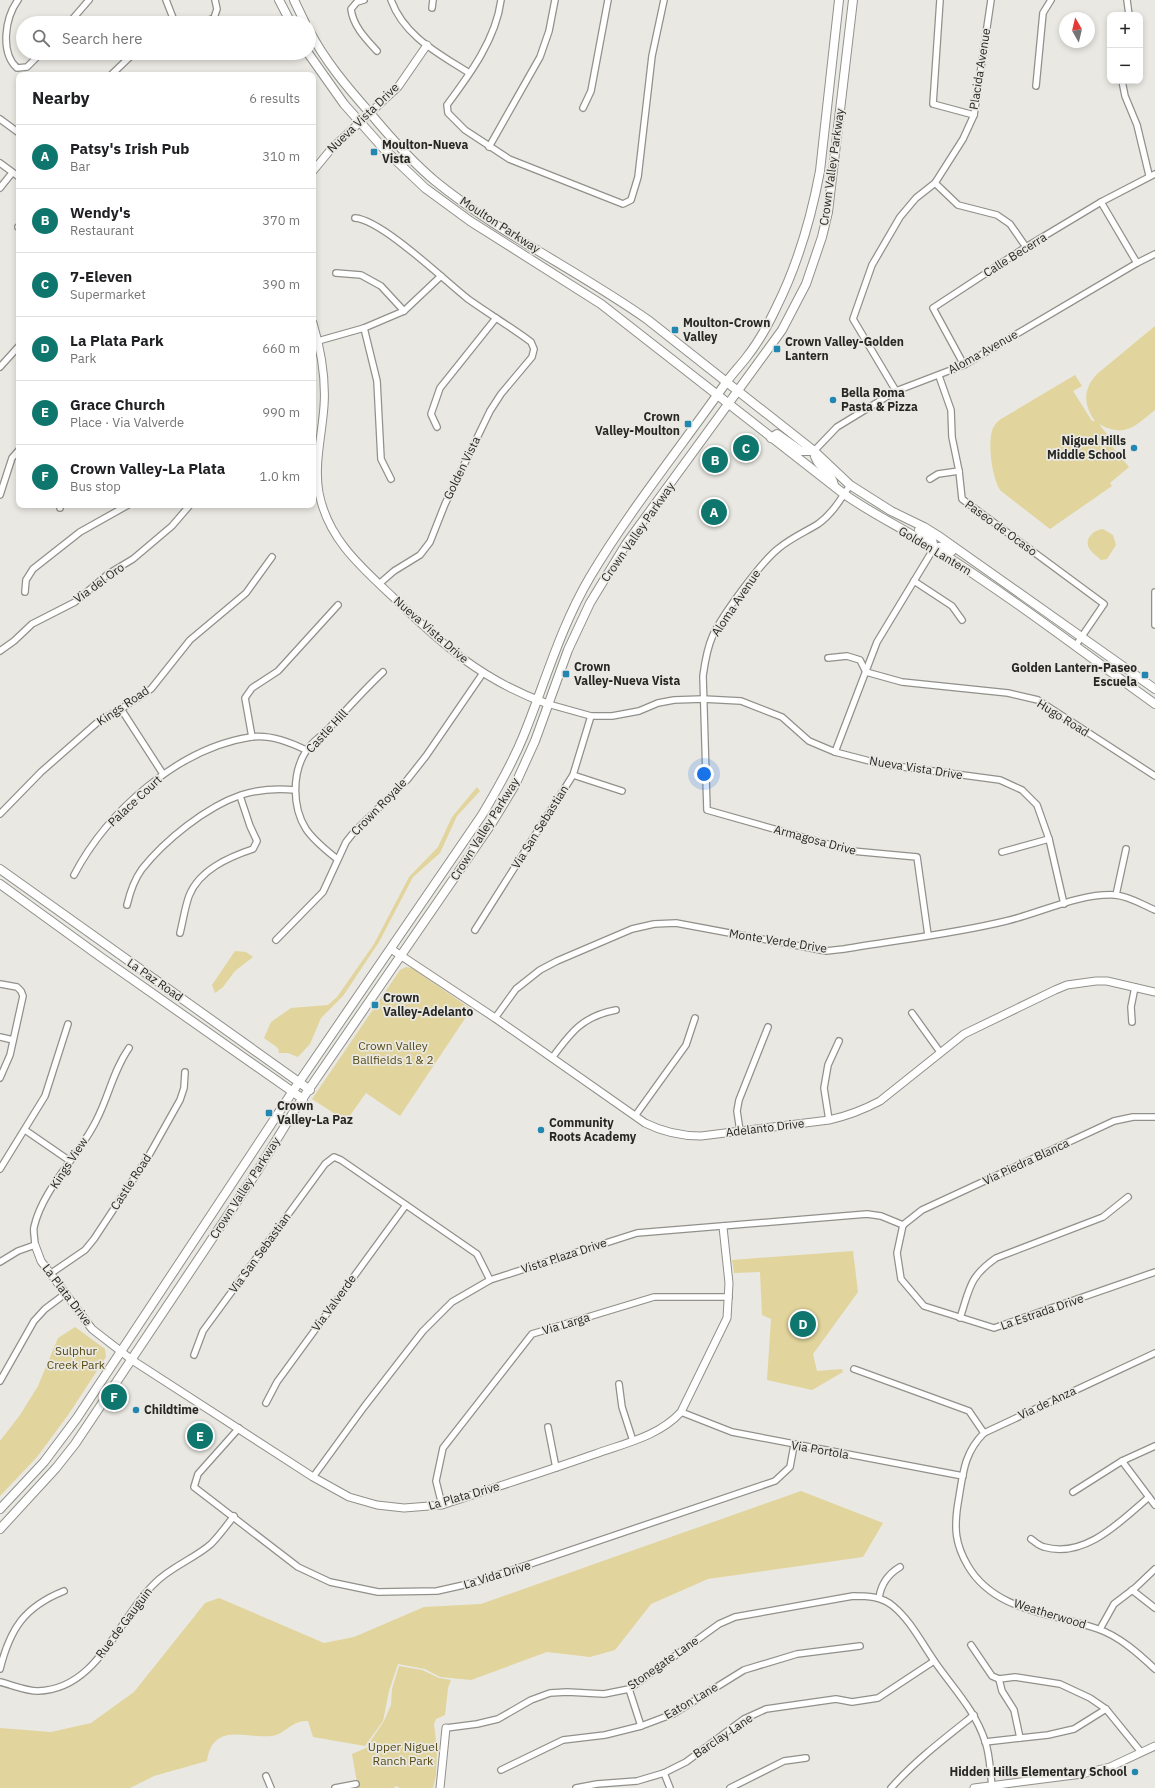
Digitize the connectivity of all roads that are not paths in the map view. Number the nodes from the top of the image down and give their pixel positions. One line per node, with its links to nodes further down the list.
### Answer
1 (18, 0): 30 (street)
2 (89, 0): 22 (street)
3 (166, 0): 23 (street)
4 (215, 0): 24 (street)
5 (279, 0): 25 (main road)
6 (294, 0): 26 (main road)
7 (364, 0): 29 (street)
8 (391, 0): 28 (street)
9 (433, 0): 20 (street)
10 (501, 0): 34 (street)
11 (555, 0): 43 (street)
12 (608, 0): 37 (street)
13 (664, 0): 43 (street)
14 (839, 0): 67 (main road, Crown Valley Parkway)
15 (853, 0): 68 (main road, Crown Valley Parkway)
16 (940, 0): 39 (street)
17 (991, 0): 39 (street, Placida Avenue)
18 (1051, 0): 36 (street)
19 (1127, 0): 21 (street)
20 (432, 8)
21 (1129, 12)
22 (75, 16)
23 (172, 16)
24 (216, 16)
25 (287, 16)
26 (302, 16)
27 (316, 42): 38 (main road, Moulton Parkway)
28 (427, 45): 34 (street); 38 (street, Nueva Vista Drive)
29 (377, 51)
30 (34, 60)
31 (127, 60): 33 (street)
32 (313, 60): 41 (main road, Moulton Parkway)
33 (114, 72)
34 (469, 73): 43 (street)
35 (1122, 84): 48 (street)
36 (1036, 86)
37 (583, 108)
38 (370, 114): 41 (street, Nueva Vista Drive); 67 (main road, Moulton Parkway)
39 (974, 115): 49 (street, Placida Avenue)
40 (0, 119): 42 (street)
41 (361, 123): 45 (street, Nueva Vista Drive); 70 (main road, Moulton Parkway)
42 (16, 131)
43 (489, 147)
44 (0, 163): 46 (street)
45 (316, 167)
46 (12, 173): 47 (street); 50 (street)
47 (16, 175)
48 (1152, 175): 51 (street, Calle Becerra)
49 (935, 183): 53 (street); 69 (street, Placida Avenue)
50 (0, 188)
51 (1101, 202): 53 (street, Calle Becerra); 55 (street)
52 (355, 218): 57 (street)
53 (1026, 247): 64 (street, Calle Becerra)
54 (1155, 254): 55 (street, Aloma Avenue)
55 (1137, 263): 64 (street, Aloma Avenue)
56 (336, 273): 58 (street)
57 (441, 276): 58 (street); 59 (street)
58 (404, 310): 60 (street)
59 (496, 318): 72 (street); 91 (street, Golden Vista)
60 (364, 328): 62 (street); 78 (street)
61 (316, 334): 62 (street, Nueva Vista Drive)
62 (318, 341): 76 (street, Nueva Vista Drive)
63 (16, 349): 65 (street)
64 (964, 366): 66 (street, Aloma Avenue)
65 (0, 367)
66 (939, 376): 69 (street, Aloma Avenue); 77 (street, Paseo de Ocaso)
67 (726, 382): 68 (main road, Golden Lantern); 70 (main road, Crown Valley Parkway)
68 (738, 390): 71 (main road, Crown Valley Parkway); 74 (main road, Golden Lantern)
69 (896, 391): 74 (street, Aloma Avenue)
70 (717, 395): 71 (main road, Golden Lantern); 106 (main road, Crown Valley Parkway)
71 (729, 405): 73 (main road, Golden Lantern); 107 (main road, Crown Valley Parkway)
72 (437, 427)
73 (771, 438): 74 (main road); 81 (main road, Golden Lantern)
74 (814, 450): 80 (main road, Golden Lantern); 81 (main road)
75 (16, 453): 83 (street)
76 (316, 453): 91 (street, Nueva Vista Drive)
77 (959, 471): 79 (street); 97 (street, Paseo de Ocaso)
78 (391, 479)
79 (930, 479)
80 (850, 485): 82 (street, Aloma Avenue); 86 (main road, Golden Lantern)
81 (834, 486): 82 (main road, Golden Lantern)
82 (844, 494): 87 (main road, Golden Lantern); 105 (street, Aloma Avenue)
83 (0, 495)
84 (123, 508): 92 (street)
85 (187, 508): 99 (street, Via del Oro)
86 (913, 522): 87 (main road); 89 (main road, Golden Lantern)
87 (934, 548): 89 (main road); 90 (street); 98 (main road, Golden Lantern)
88 (272, 557): 109 (street, Kings Road)
89 (982, 566): 97 (main road, Golden Lantern)
90 (914, 581): 95 (street); 102 (street)
91 (379, 584): 103 (street, Nueva Vista Drive)
92 (25, 592)
93 (1155, 592): 96 (street)
94 (338, 606): 111 (street)
95 (962, 620)
96 (1155, 625)
97 (1082, 637): 98 (street); 104 (main road, Golden Lantern)
98 (1076, 645): 108 (main road, Golden Lantern)
99 (0, 651)
100 (828, 658): 102 (street)
101 (383, 672): 112 (street, Castle Hill)
102 (866, 672): 113 (street); 116 (street, Hugo Road)
103 (483, 673): 106 (street, Nueva Vista Drive); 125 (street, Crown Royale)
104 (1155, 689)
105 (704, 699): 110 (street, Nueva Vista Drive); 113 (street, Nueva Vista Drive); 120 (street, Aloma Avenue)
106 (537, 700): 107 (street, Nueva Vista Drive); 137 (main road, Crown Valley Parkway)
107 (548, 704): 110 (street, Nueva Vista Drive); 138 (main road, Crown Valley Parkway)
108 (1155, 704)
109 (121, 709): 114 (street); 121 (street, Kings Road)
110 (591, 716): 115 (street, Via San Sebastian)
111 (252, 737): 112 (street, Palace Court); 114 (street, Palace Court)
112 (306, 750): 117 (street, Castle Hill)
113 (836, 752): 122 (street, Nueva Vista Drive)
114 (163, 774): 127 (street, Palace Court)
115 (573, 775): 118 (street); 133 (street, Via San Sebastian)
116 (1155, 776)
117 (295, 790): 119 (street); 125 (street, Castle Hill)
118 (622, 791)
119 (240, 796): 131 (street); 134 (street)
120 (707, 810): 135 (street, Armagosa Drive)
121 (0, 814)
122 (1049, 839): 124 (street); 130 (street, Nueva Vista Drive)
123 (1126, 850): 129 (street)
124 (1002, 852)
125 (337, 859): 136 (street, Crown Royale)
126 (0, 869): 157 (main road, La Paz Road)
127 (74, 875)
128 (0, 884): 159 (main road, La Paz Road)
129 (1116, 895): 130 (street, Monte Verde Drive); 132 (street, Monte Verde Drive)
130 (1064, 904): 135 (street, Monte Verde Drive)
131 (127, 905)
132 (1155, 910)
133 (474, 930)
134 (180, 933)
135 (928, 935): 144 (street, Monte Verde Drive)
136 (276, 940)
137 (391, 949): 138 (street, Adelanto Drive); 157 (main road, Crown Valley Parkway)
138 (402, 956): 144 (street, Adelanto Drive); 158 (main road, Crown Valley Parkway)
139 (0, 984): 150 (street)
140 (1135, 987): 141 (street, Adelanto Drive); 146 (street); 153 (street, Adelanto Drive)
141 (1155, 992)
142 (616, 1010): 154 (street)
143 (912, 1013): 153 (street)
144 (495, 1018): 154 (street, Adelanto Drive)
145 (695, 1018): 161 (street)
146 (1132, 1022)
147 (68, 1024): 164 (street)
148 (768, 1027): 165 (street)
149 (0, 1037): 150 (street)
150 (12, 1040): 156 (street)
151 (839, 1041): 163 (street)
152 (129, 1048): 166 (street, Kings View)
153 (940, 1052): 163 (street, Adelanto Drive)
154 (552, 1058): 161 (street, Adelanto Drive)
155 (185, 1072): 175 (street, Castle Road)
156 (0, 1078)
157 (299, 1082): 158 (main road, La Paz Road); 159 (main road, Crown Valley Parkway)
158 (310, 1090): 160 (main road, Crown Valley Parkway)
159 (293, 1091): 160 (main road, La Paz Road); 180 (main road, Crown Valley Parkway)
160 (303, 1099): 183 (main road, Crown Valley Parkway)
161 (635, 1116): 165 (street, Adelanto Drive)
162 (1155, 1117): 170 (street, Via Piedra Blanca)
163 (829, 1120): 165 (street, Adelanto Drive)
164 (25, 1130): 166 (street); 167 (street)
165 (740, 1132)
166 (70, 1160): 172 (street, Kings View)
167 (0, 1169)
168 (1128, 1197): 179 (street)
169 (406, 1205): 176 (street); 182 (street, Via San Sebastian); 187 (street, Via Valverde)
170 (903, 1225): 171 (street, Vista Plaza Drive); 179 (street, La Estrada Drive)
171 (723, 1227): 176 (street, Vista Plaza Drive); 178 (street, La Plata Drive)
172 (35, 1245): 173 (street); 175 (street, La Plata Drive)
173 (0, 1262)
174 (1155, 1272): 179 (street, La Estrada Drive)
175 (50, 1274): 177 (street, La Plata Drive)
176 (490, 1280): 198 (street, Vista Plaza Drive)
177 (65, 1294): 180 (street, La Plata Drive); 185 (street)
178 (729, 1298): 188 (street, La Plata Drive); 201 (street, Via Larga)
179 (960, 1318)
180 (121, 1352): 183 (street, La Plata Drive); 203 (main road, Crown Valley Parkway)
181 (1155, 1353): 191 (street, Via de Anza)
182 (194, 1355)
183 (132, 1360): 189 (street, La Plata Drive); 205 (main road, Crown Valley Parkway)
184 (854, 1368): 191 (street)
185 (0, 1381)
186 (619, 1384): 192 (street)
187 (266, 1404)
188 (681, 1412): 192 (street, La Plata Drive); 193 (street, Via Portola)
189 (239, 1428): 198 (street, La Plata Drive); 204 (street, La Vida Drive)
190 (548, 1428): 196 (street)
191 (984, 1433): 197 (street, Via de Anza)
192 (633, 1440): 196 (street, La Plata Drive)
193 (794, 1445): 197 (street, Via Portola); 204 (street, La Vida Drive)
194 (1155, 1446): 195 (street)
195 (1122, 1461): 199 (street); 200 (street)
196 (556, 1468): 201 (street, La Plata Drive)
197 (963, 1476): 213 (street, Weatherwood)
198 (313, 1477): 201 (street, La Plata Drive)
199 (1073, 1492)
200 (1149, 1497): 202 (street); 206 (street)
201 (442, 1505)
202 (1155, 1505)
203 (0, 1509)
204 (234, 1516): 220 (street, Rue de Gauguin)
205 (0, 1529)
206 (1030, 1539)
207 (900, 1567): 211 (street)
208 (1155, 1569): 209 (street)
209 (1132, 1590): 212 (street); 213 (street)
210 (64, 1591): 218 (street)
211 (879, 1598): 216 (street); 221 (street, Stonegate Lane)
212 (1155, 1608)
213 (1100, 1629): 217 (street, Weatherwood)
214 (971, 1645): 219 (street)
215 (860, 1646): 224 (street, Eaton Lane)
216 (934, 1661): 223 (street); 232 (street, Barclay Lane)
217 (1155, 1669)
218 (0, 1670)
219 (999, 1679): 222 (street); 226 (street)
220 (0, 1682)
221 (629, 1689): 224 (street); 225 (street, Stonegate Lane)
222 (1106, 1709): 226 (street); 229 (street)
223 (974, 1715): 227 (street); 242 (street)
224 (641, 1726): 231 (street, Eaton Lane)
225 (446, 1728): 238 (street)
226 (1020, 1738): 227 (street)
227 (985, 1742): 235 (street)
228 (1155, 1746): 229 (street)
229 (1141, 1752): 235 (street)
230 (806, 1758): 241 (street)
231 (501, 1770)
232 (664, 1773): 239 (street, Barclay Lane); 240 (street)
233 (266, 1776): 236 (street)
234 (356, 1784): 237 (street)
235 (992, 1786): 243 (street)
236 (270, 1788)
237 (335, 1788)
238 (440, 1788)
239 (576, 1788)
240 (670, 1788)
241 (730, 1788)
242 (891, 1788)
243 (974, 1788)

